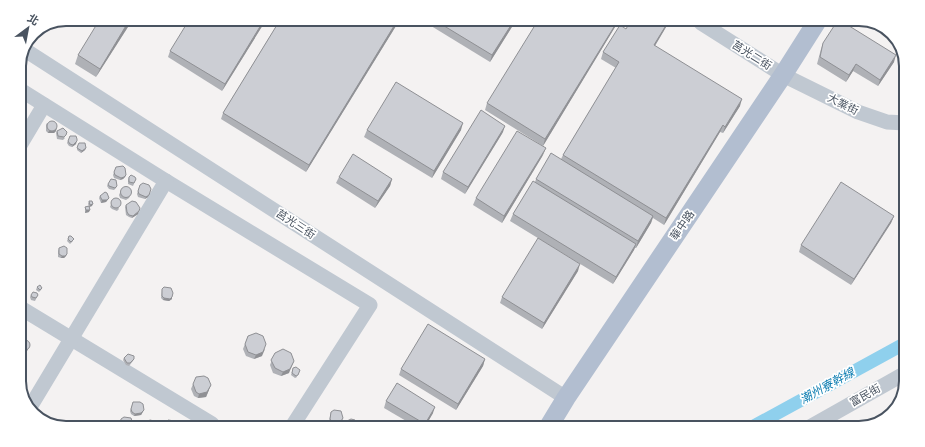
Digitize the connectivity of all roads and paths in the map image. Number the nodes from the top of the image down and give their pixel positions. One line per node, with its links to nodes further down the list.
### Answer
1 (706, 26): 4 (street, 莒光二街)
2 (814, 26): 4 (main road, 華中路)
3 (28, 52): 13 (street, 莒光三街)
4 (783, 74): 7 (street, 大業街); 13 (main road, 華中路)
5 (26, 93): 6 (street)
6 (44, 105): 8 (street); 9 (street)
7 (899, 123)
8 (26, 135)
9 (166, 181): 11 (street); 16 (street)
10 (26, 311): 11 (street)
11 (72, 339): 14 (street); 15 (street)
12 (899, 377): 18 (street, 富民街)
13 (566, 398): 17 (main road, 華中路)
14 (32, 403)
15 (207, 421)
16 (296, 421)
17 (552, 421)
18 (820, 421)

